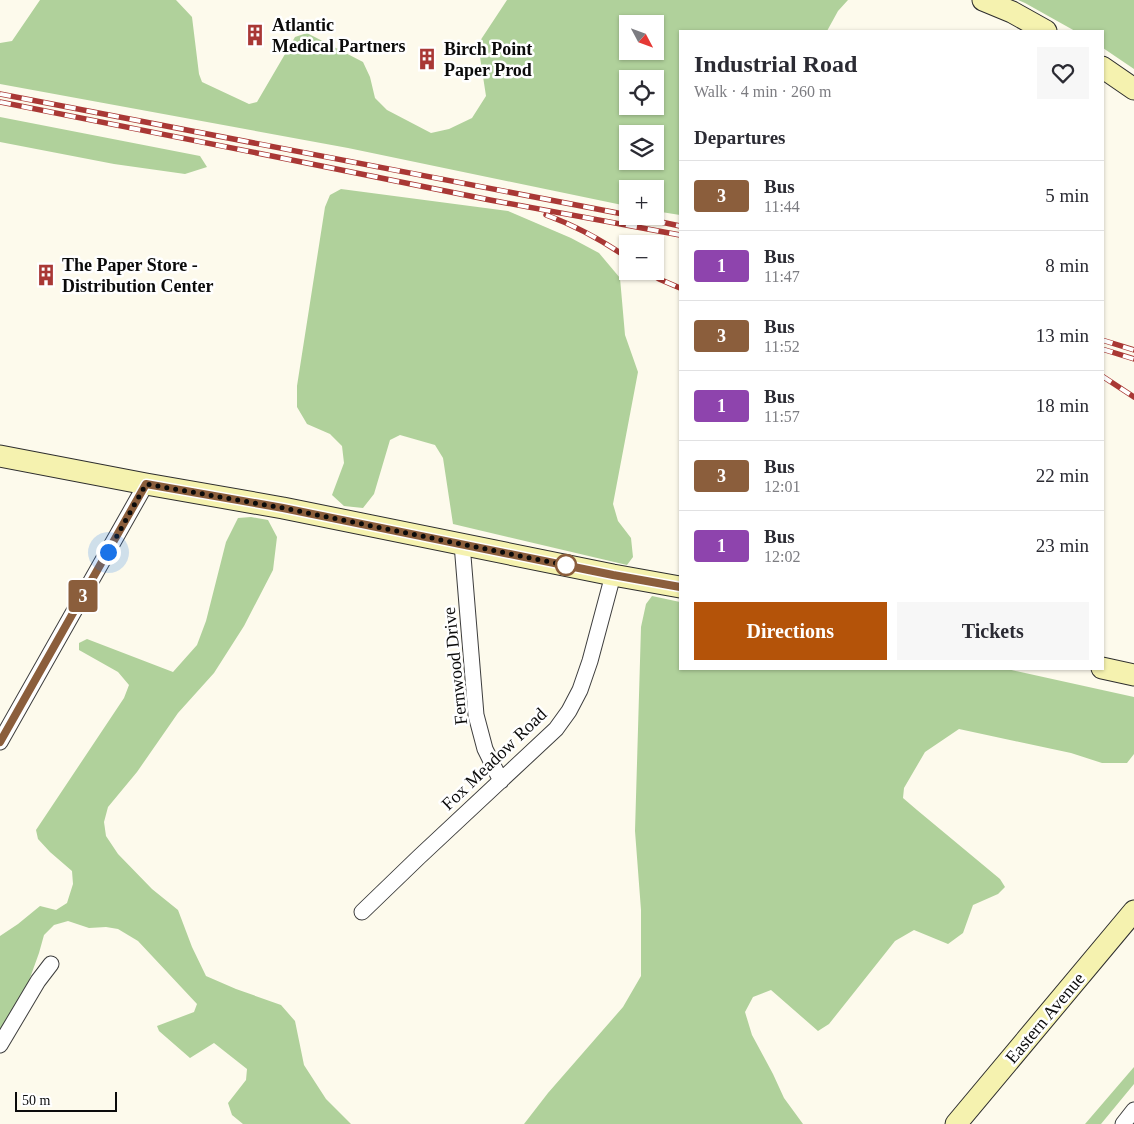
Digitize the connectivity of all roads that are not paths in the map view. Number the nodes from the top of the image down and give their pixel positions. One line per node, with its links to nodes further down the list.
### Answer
1 (982, 0): 2 (street)
2 (1044, 30)
3 (1104, 69): 4 (street)
4 (1134, 88)
5 (0, 456): 6 (street)
6 (146, 484): 7 (street); 12 (street)
7 (462, 544): 8 (street); 13 (street, Fernwood Drive)
8 (613, 575): 9 (street); 13 (street, Fox Meadow Road)
9 (679, 587)
10 (1104, 668): 11 (street)
11 (1134, 674)
12 (0, 742)
13 (501, 781): 15 (street, Fox Meadow Road)
14 (1134, 911): 19 (street, Eastern Avenue)
15 (362, 912)
16 (51, 964): 17 (street)
17 (0, 1046)
18 (1134, 1110): 20 (street)
19 (956, 1124)
20 (1123, 1124)

